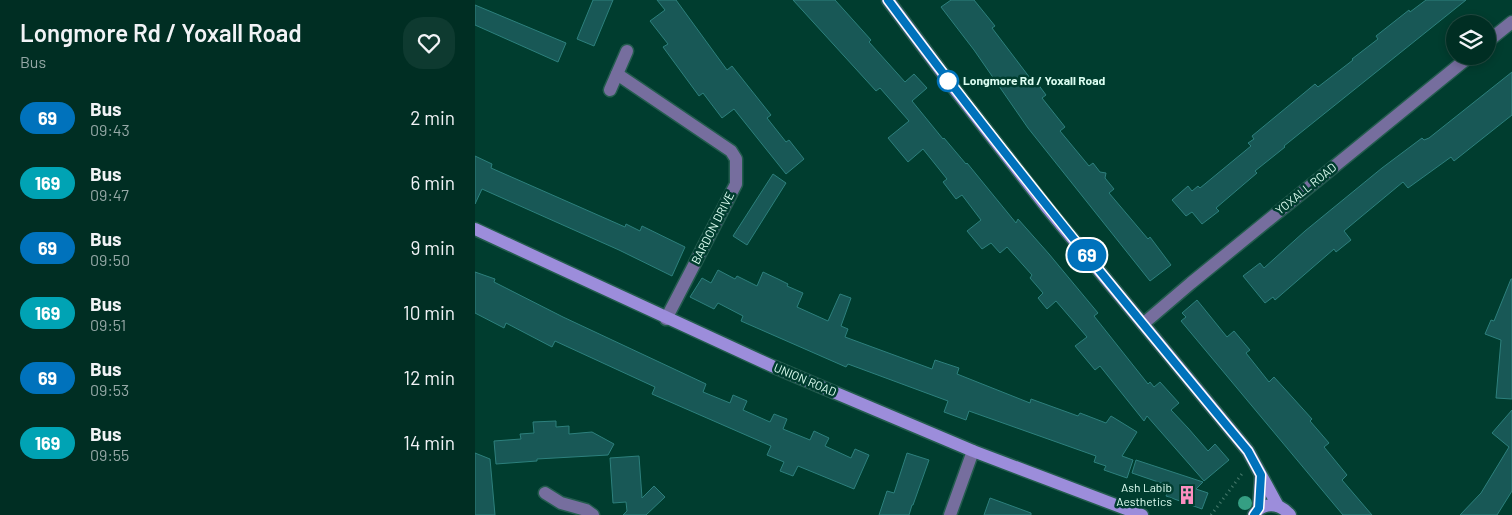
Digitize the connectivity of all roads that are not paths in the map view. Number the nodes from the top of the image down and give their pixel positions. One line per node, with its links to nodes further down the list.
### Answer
1 (888, 0): 10 (street)
2 (1512, 22): 3 (street)
3 (1496, 35)
4 (627, 51): 6 (street)
5 (1458, 65): 10 (street, YOXALL ROAD)
6 (617, 74): 7 (street); 9 (street, BARDON DRIVE)
7 (610, 90)
8 (475, 229): 9 (street, UNION ROAD)
9 (667, 319): 11 (street, UNION ROAD)
10 (1143, 324): 12 (street)
11 (973, 451): 19 (street); 20 (street, UNION ROAD)
12 (1261, 475): 15 (street); 16 (street)
13 (545, 494): 14 (street)
14 (561, 503): 17 (street); 18 (street)
15 (1278, 506): 16 (street); 21 (street)
16 (1257, 512)
17 (555, 515)
18 (593, 515)
19 (950, 515)
20 (1142, 515)
21 (1289, 515)

